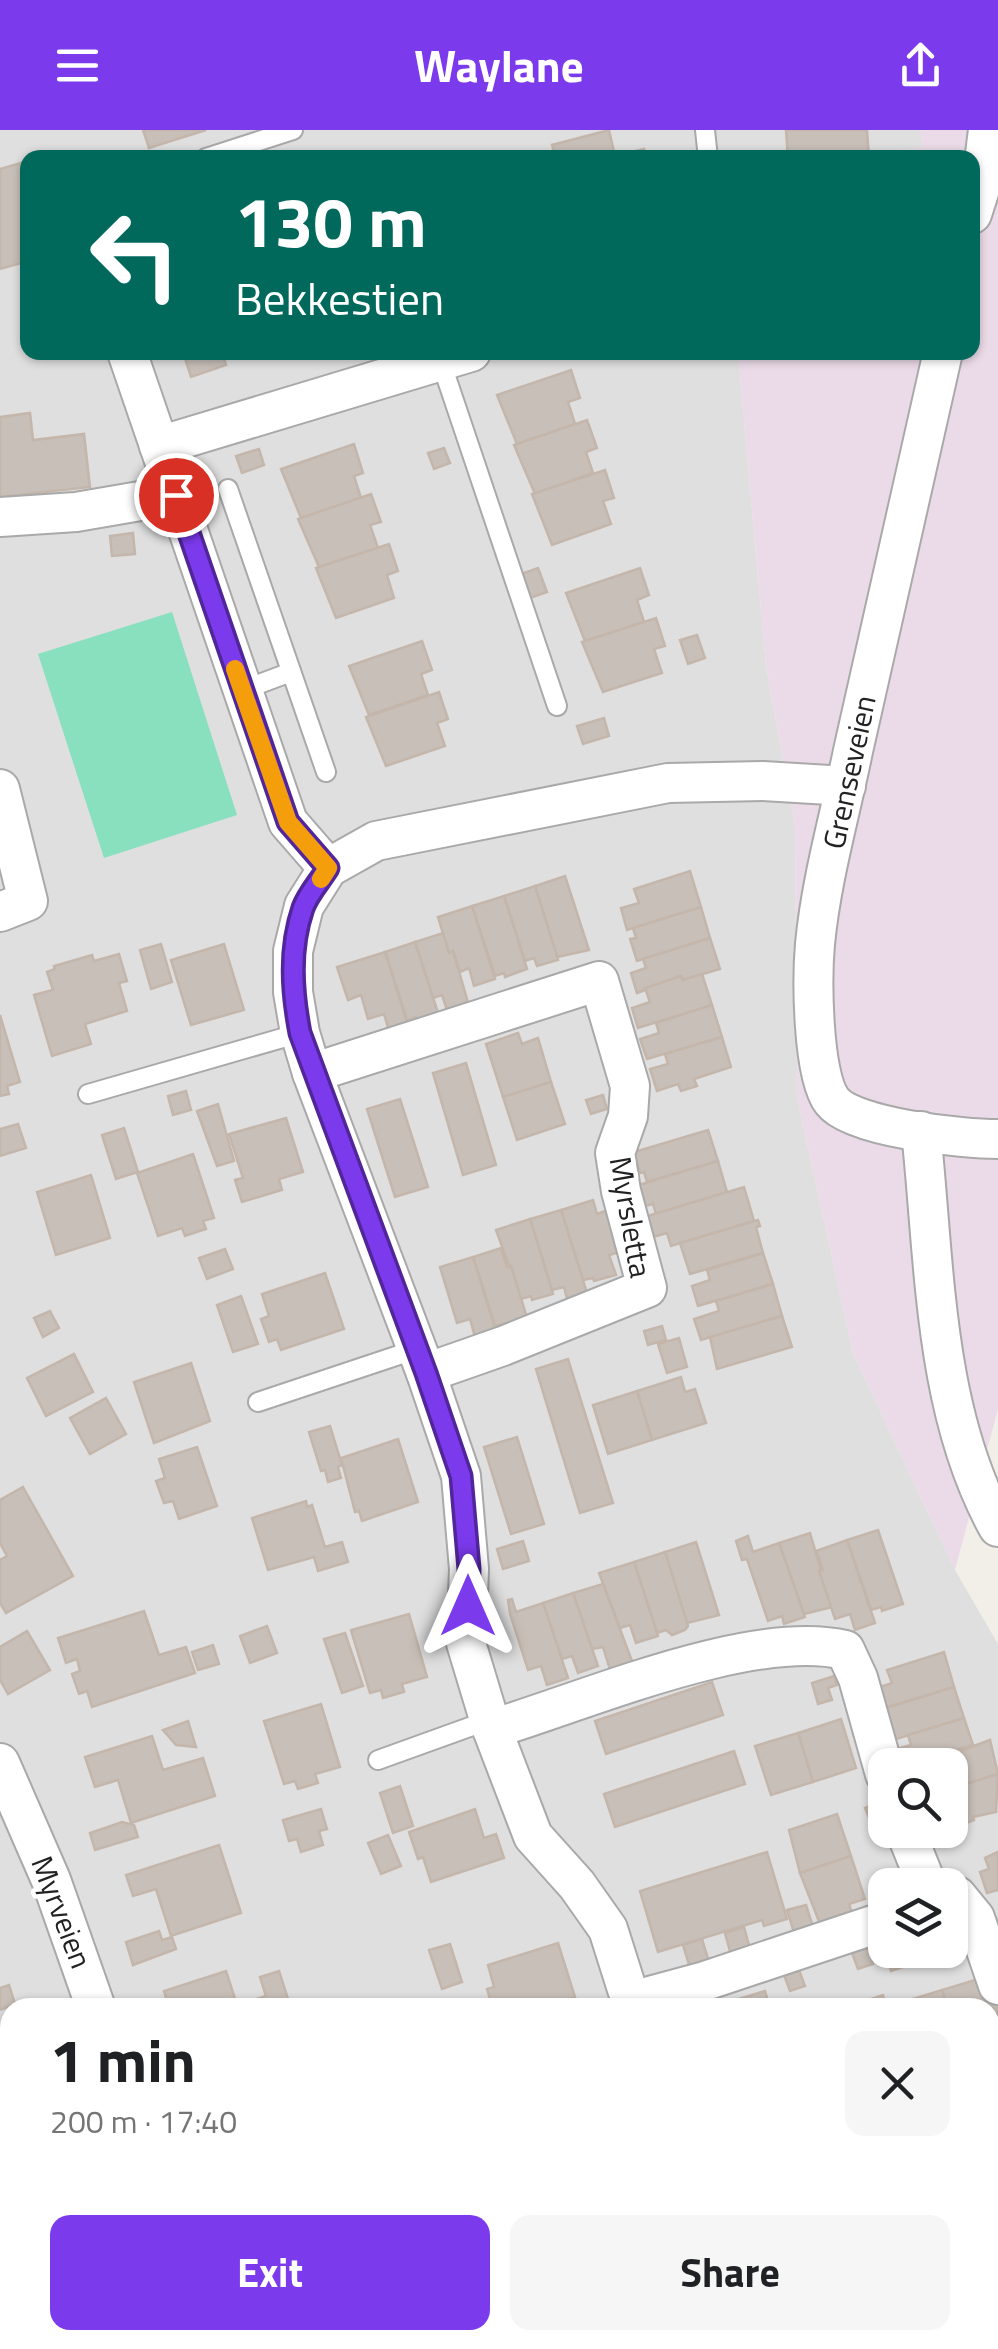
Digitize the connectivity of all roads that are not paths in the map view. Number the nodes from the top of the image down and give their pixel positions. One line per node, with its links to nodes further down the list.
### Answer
1 (292, 130): 3 (lane)
2 (988, 130): 4 (street)
3 (231, 150)
4 (980, 189)
5 (131, 360): 9 (street)
6 (446, 360): 9 (street)
7 (457, 360): 15 (lane)
8 (941, 360): 17 (street, Grenseveien)
9 (159, 446): 11 (street)
10 (228, 489): 13 (lane)
11 (176, 495): 12 (street); 14 (street)
12 (0, 517)
13 (291, 672): 14 (lane); 16 (lane)
14 (243, 690): 19 (street)
15 (557, 706)
16 (326, 772)
17 (846, 786): 19 (street); 24 (street, Grenseveien)
18 (0, 789): 20 (street)
19 (328, 868): 21 (street)
20 (0, 912)
21 (300, 1033): 22 (street); 23 (lane)
22 (312, 1073): 26 (street); 26 (street, Myrsletta)
23 (88, 1094)
24 (920, 1131): 25 (street, Grenseveien); 28 (street)
25 (998, 1139)
26 (422, 1361): 27 (lane, Myrsletta); 29 (street)
27 (258, 1402)
28 (998, 1528)
29 (491, 1725): 30 (street); 31 (lane); 37 (street)
30 (877, 1748)
31 (378, 1760)
32 (0, 1764): 36 (street, Myrveien)
33 (968, 1910): 35 (street)
34 (868, 1927): 38 (street)
35 (998, 1985)
36 (92, 1998)
37 (630, 1998)
38 (651, 1998)

